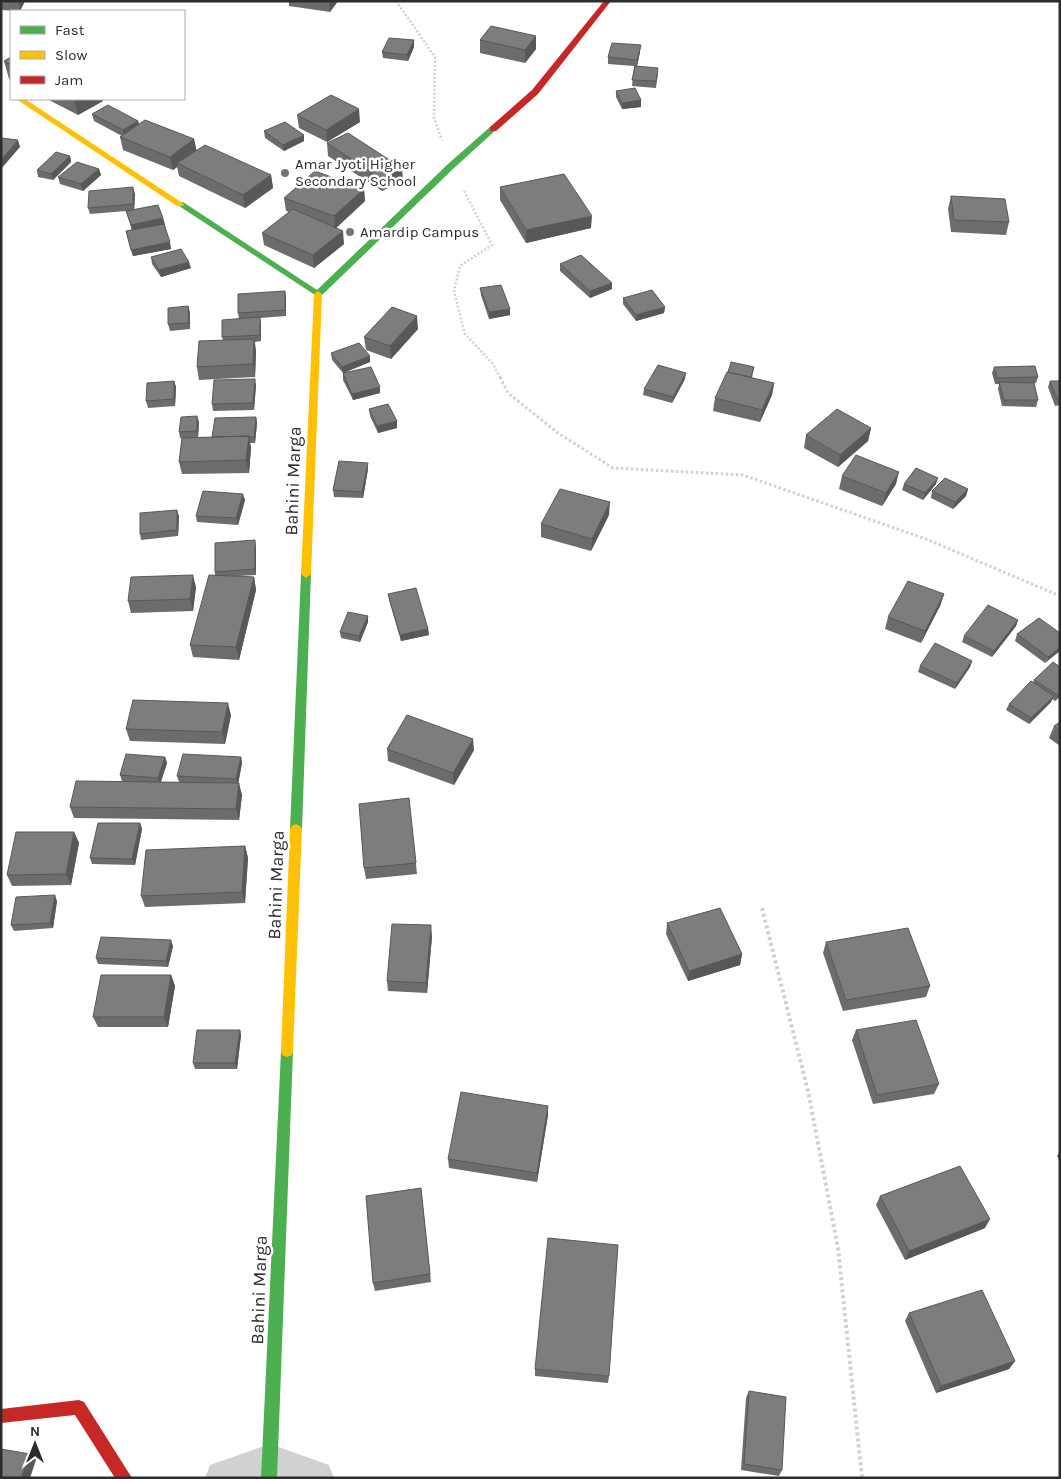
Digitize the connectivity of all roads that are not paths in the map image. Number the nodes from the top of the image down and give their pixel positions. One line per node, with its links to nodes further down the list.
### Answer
1 (608, 1): 3 (street)
2 (22, 100): 3 (street)
3 (318, 294): 5 (street, Bahini Marga)
4 (1, 1416): 6 (street)
5 (269, 1470): 7 (street); 8 (street)
6 (124, 1478)
7 (223, 1478)
8 (316, 1478)

